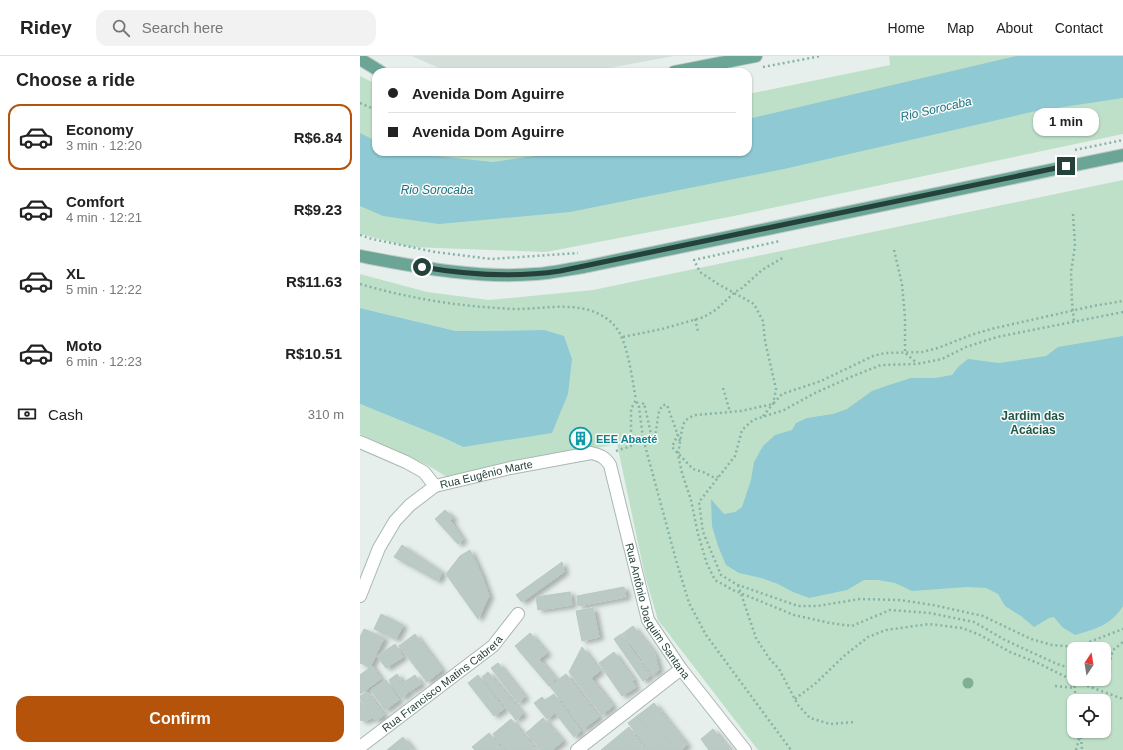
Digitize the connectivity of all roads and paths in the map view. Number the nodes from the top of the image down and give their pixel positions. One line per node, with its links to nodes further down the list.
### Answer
1 (756, 56): 5 (main road)
2 (821, 56): 6 (path)
3 (360, 59): 4 (main road)
4 (375, 68)
5 (694, 68)
6 (760, 68)
7 (360, 103): 8 (path)
8 (372, 108)
9 (1123, 140): 10 (path)
10 (1068, 152)
11 (1123, 155): 17 (main road)
12 (1073, 214): 22 (path)
13 (360, 235): 16 (path)
14 (780, 241): 20 (path)
15 (894, 250): 28 (path)
16 (583, 253)
17 (360, 256)
18 (784, 257): 20 (path)
19 (360, 284): 27 (path)
20 (735, 292): 24 (path); 32 (path)
21 (1123, 301): 22 (path)
22 (1073, 311): 25 (path); 28 (path)
23 (1123, 312): 25 (path)
24 (695, 319): 26 (path); 27 (path)
25 (1074, 321): 29 (path)
26 (698, 331)
27 (623, 337): 31 (path)
28 (905, 353): 29 (path); 32 (path)
29 (917, 364): 35 (path)
30 (723, 388): 34 (path)
31 (636, 400): 33 (path); 40 (path)
32 (774, 404): 34 (path); 35 (path)
33 (639, 407): 36 (path); 66 (path)
34 (730, 412): 37 (path)
35 (762, 418): 41 (path)
36 (678, 434): 37 (path); 39 (path)
37 (680, 441): 39 (path)
38 (360, 442): 42 (street)
39 (678, 455): 41 (path); 45 (path)
40 (602, 456): 42 (street, Rua Eugênio Marte); 52 (street, Rua Antônio Joaquim Santana)
41 (718, 477): 44 (path)
42 (435, 486): 43 (street, Rua Eugênio Marte)
43 (363, 580): 46 (street, Rua Eugênio Marte)
44 (738, 585): 45 (path); 48 (path)
45 (741, 594): 51 (path); 58 (path)
46 (360, 596)
47 (518, 614): 63 (street, Rua Francisco Matins Cabrera)
48 (1123, 629)
49 (1123, 642): 50 (path)
50 (1111, 656)
51 (1067, 667)
52 (680, 669): 64 (street); 65 (street, Rua Antônio Joaquim Santana)
53 (1067, 678): 58 (path)
54 (1055, 686): 56 (path)
55 (1088, 686): 59 (path)
56 (1075, 688): 57 (path)
57 (1075, 694)
58 (795, 699): 60 (path)
59 (1123, 699)
60 (855, 722)
61 (1079, 738): 67 (path)
62 (1081, 738): 68 (path)
63 (360, 747)
64 (577, 750)
65 (746, 750)
66 (791, 750)
67 (1076, 750)
68 (1082, 750)

